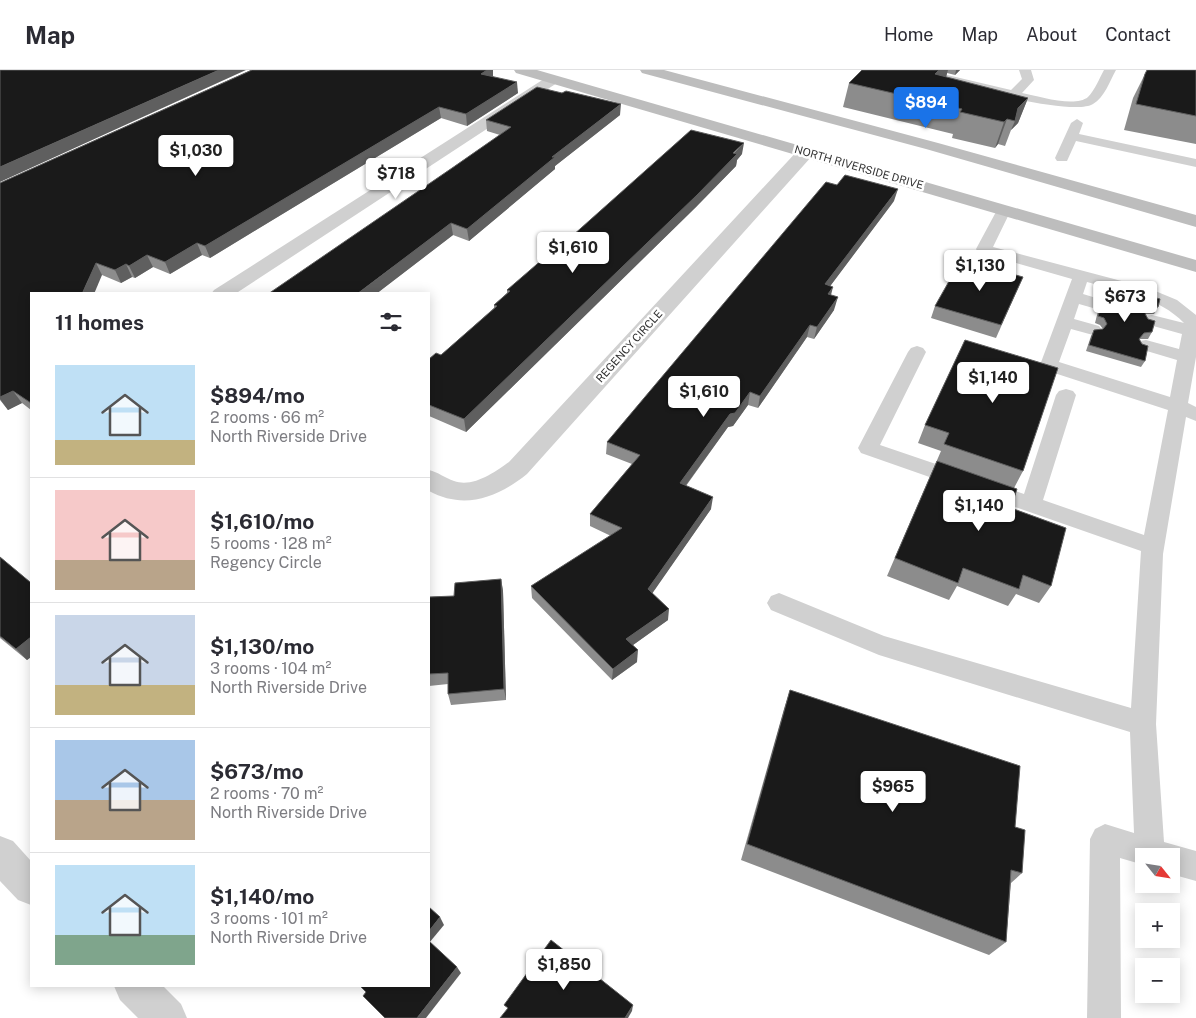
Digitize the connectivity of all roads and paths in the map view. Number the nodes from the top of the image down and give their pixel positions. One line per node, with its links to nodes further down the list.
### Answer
1 (522, 70): 6 (main road, NORTH RIVERSIDE DRIVE)
2 (647, 70): 13 (main road)
3 (911, 70): 7 (lane)
4 (1025, 70): 7 (lane)
5 (1110, 70): 8 (lane)
6 (552, 80): 10 (main road, NORTH RIVERSIDE DRIVE); 19 (street)
7 (1014, 94): 8 (lane)
8 (1085, 104): 9 (lane)
9 (1072, 136): 11 (lane); 12 (lane)
10 (806, 152): 15 (main road, NORTH RIVERSIDE DRIVE); 31 (street, REGENCY CIRCLE)
11 (1062, 158)
12 (1196, 163)
13 (1118, 197): 14 (main road); 16 (main road)
14 (1196, 207)
15 (1004, 210): 17 (main road, NORTH RIVERSIDE DRIVE); 18 (lane)
16 (1196, 220)
17 (1196, 266)
18 (1081, 276): 20 (lane); 25 (lane)
19 (224, 292)
20 (1074, 298): 21 (lane); 23 (lane)
21 (1100, 305)
22 (1152, 320): 25 (lane)
23 (1064, 322): 24 (lane); 30 (lane)
24 (1092, 330)
25 (1191, 331): 28 (lane)
26 (1146, 345): 28 (lane)
27 (917, 352): 32 (lane)
28 (1186, 357): 30 (lane)
29 (1066, 395): 32 (lane)
30 (1186, 410): 33 (lane)
31 (430, 480)
32 (1031, 505): 33 (lane)
33 (1154, 547): 35 (lane)
34 (779, 603): 35 (lane)
35 (1143, 724): 37 (lane)
36 (1135, 848): 42 (lane)
37 (1160, 848)
38 (1180, 861): 39 (lane)
39 (1196, 866)
40 (135, 987): 41 (street)
41 (167, 1018)
42 (1104, 1018)

